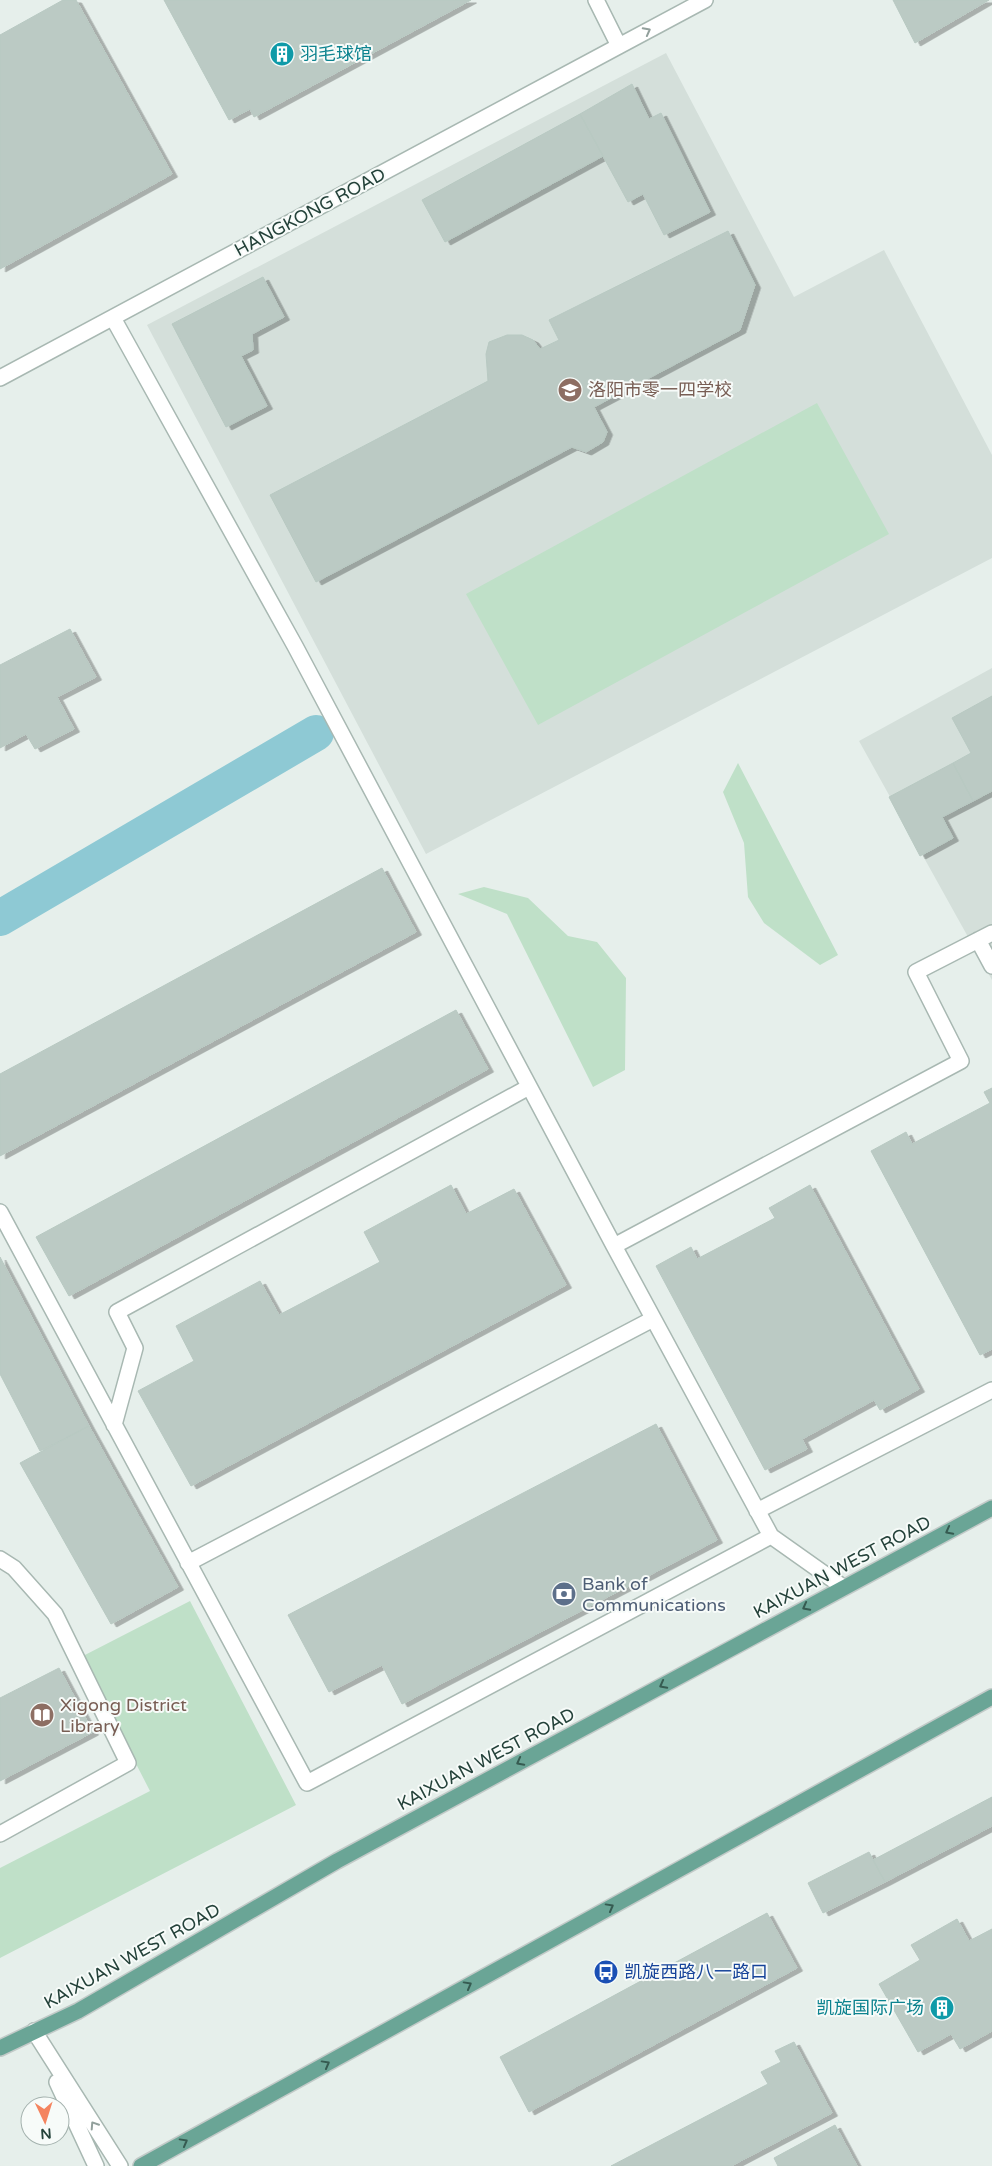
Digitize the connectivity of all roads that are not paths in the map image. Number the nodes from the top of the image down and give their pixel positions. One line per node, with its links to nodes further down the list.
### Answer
1 (596, 0): 3 (street)
2 (705, 0): 3 (street, HANGKONG ROAD, one-way to 2)
3 (619, 46): 4 (street, HANGKONG ROAD)
4 (113, 318): 5 (street, HANGKONG ROAD); 9 (street)
5 (0, 378)
6 (992, 933): 7 (street)
7 (978, 940): 8 (street); 11 (street)
8 (992, 966)
9 (529, 1087): 11 (street); 14 (street)
10 (0, 1212): 14 (street)
11 (614, 1246): 12 (street)
12 (653, 1319): 16 (street); 19 (street)
13 (992, 1390): 16 (street)
14 (114, 1425): 19 (street)
15 (992, 1508): 20 (main road, KAIXUAN WEST ROAD, one-way to 20)
16 (757, 1511): 17 (street)
17 (771, 1536): 19 (street); 20 (street)
18 (0, 1559): 22 (street)
19 (188, 1563)
20 (843, 1587): 23 (main road, KAIXUAN WEST ROAD, one-way to 23)
21 (992, 1697): 27 (main road, one-way to 21)
22 (0, 1834)
23 (34, 2030): 24 (main road, KAIXUAN WEST ROAD); 25 (street); 26 (street, one-way to 23)
24 (0, 2048)
25 (96, 2166)
26 (120, 2166)
27 (141, 2166)

